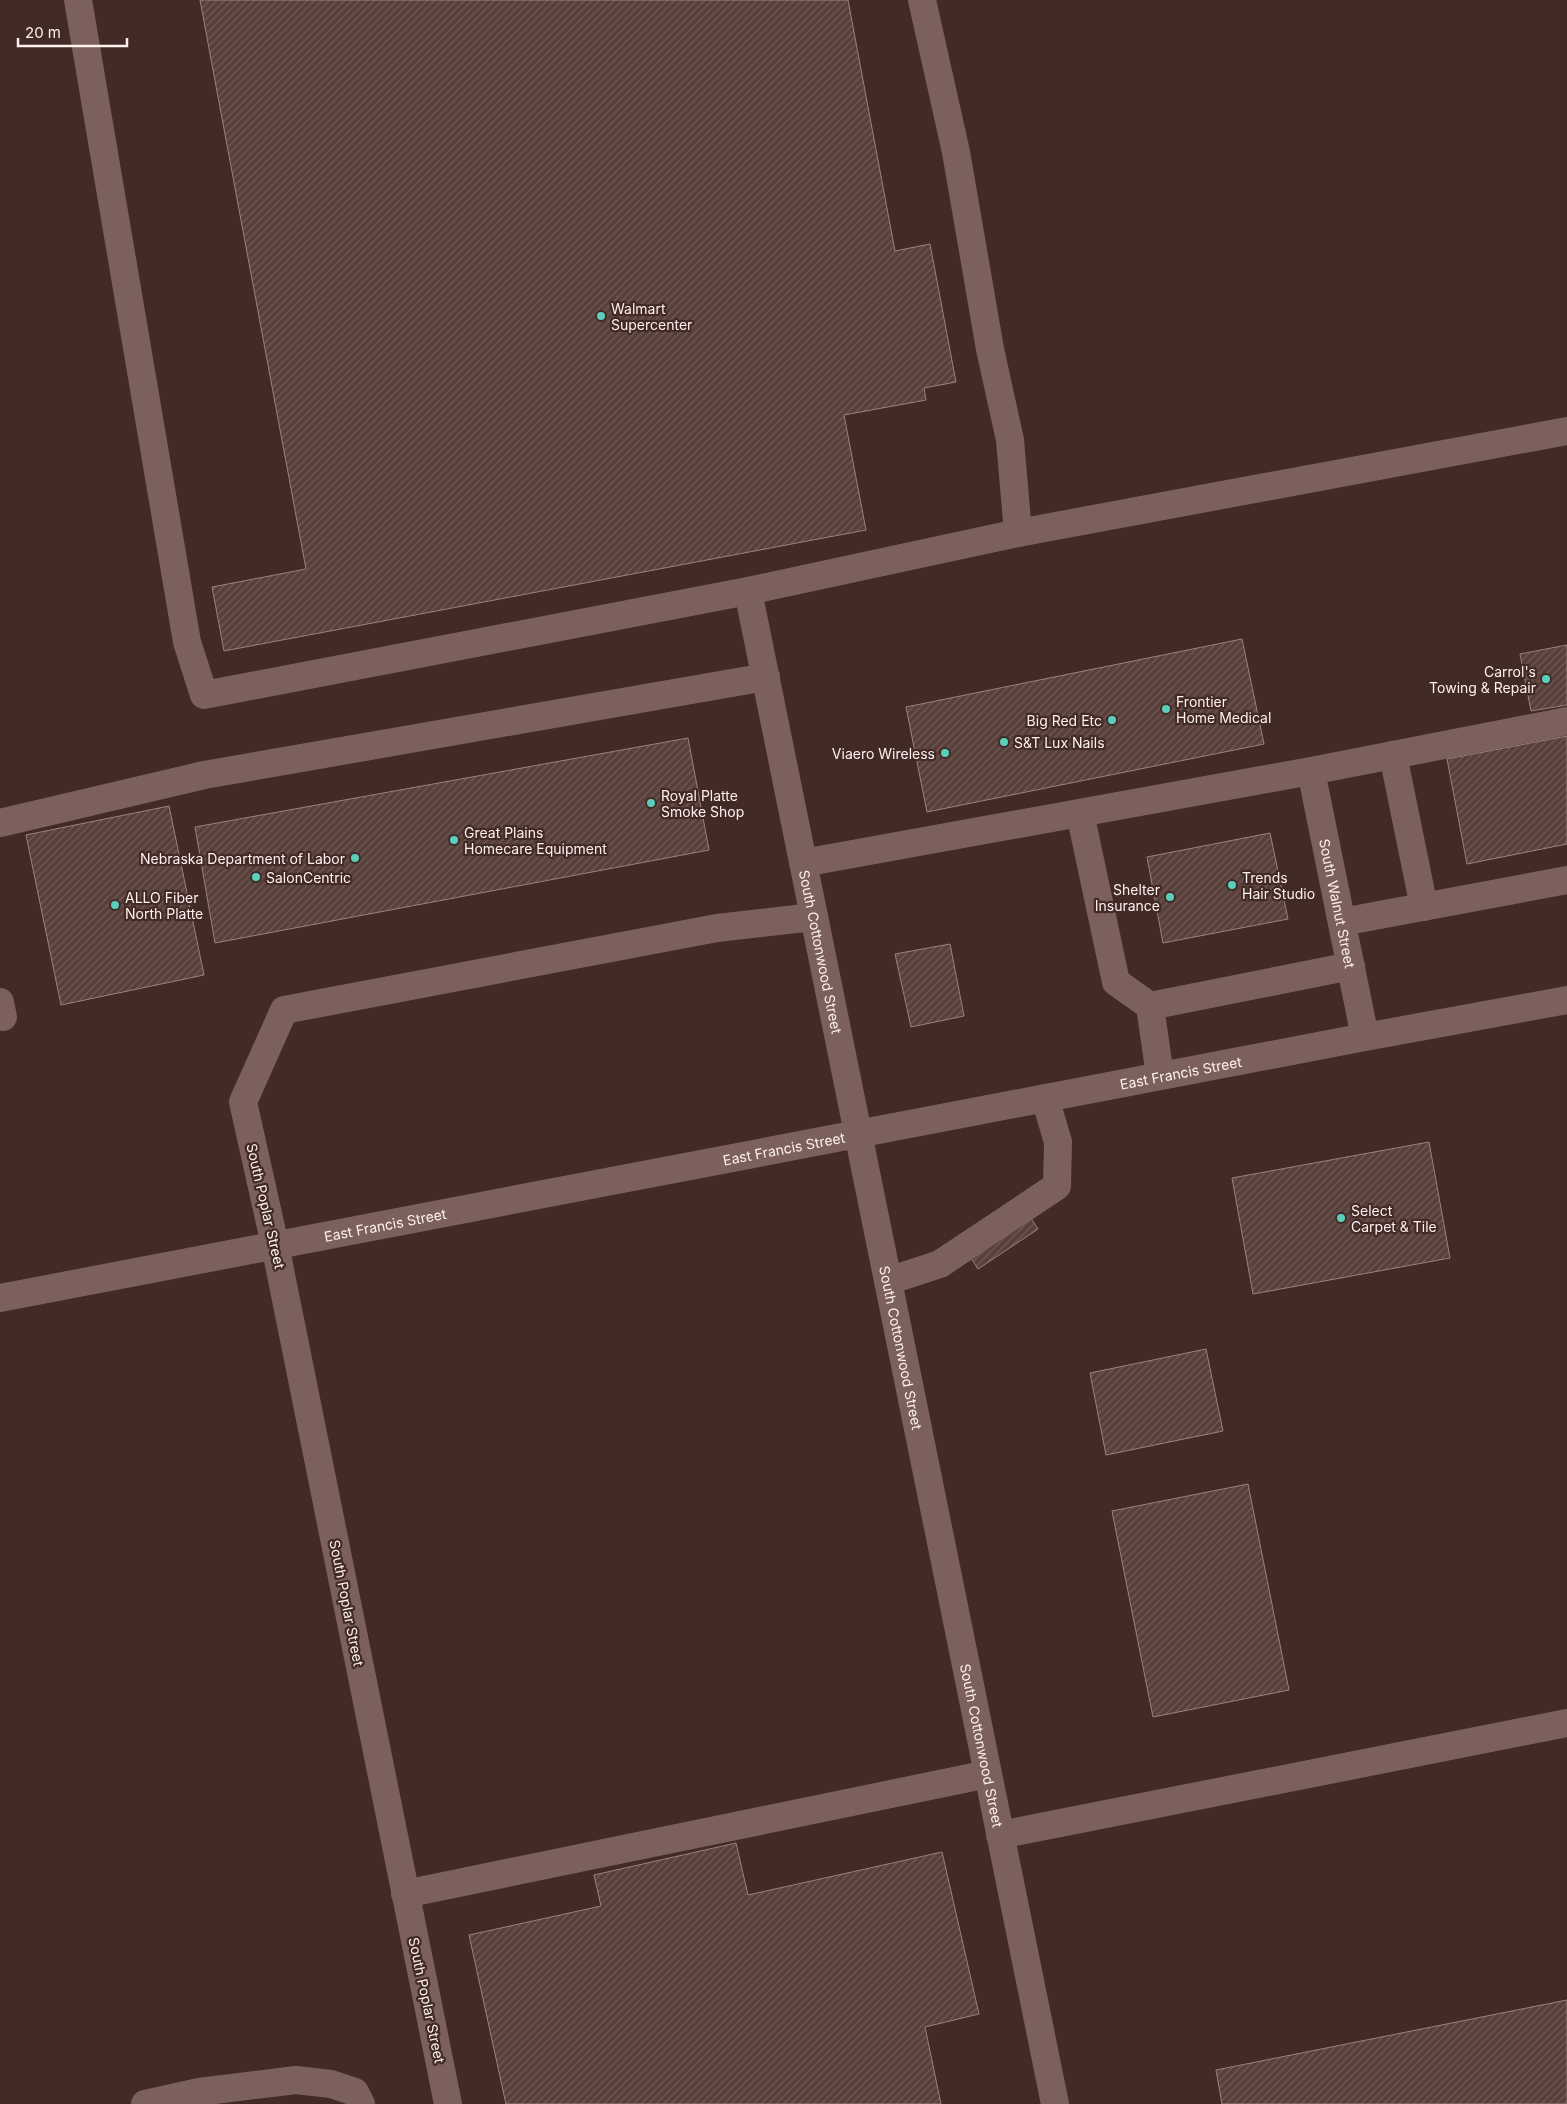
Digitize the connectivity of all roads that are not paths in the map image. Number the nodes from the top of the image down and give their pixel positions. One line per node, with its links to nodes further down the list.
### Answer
1 (78, 0): 5 (street)
2 (922, 0): 4 (street)
3 (1567, 431): 4 (street)
4 (1018, 533): 5 (street)
5 (748, 591): 6 (street, South Cottonwood Street)
6 (766, 677): 11 (street); 12 (street, South Cottonwood Street)
7 (1567, 721): 8 (street)
8 (1393, 755): 9 (street); 14 (street)
9 (1311, 771): 10 (street); 16 (street, South Walnut Street)
10 (1080, 813): 12 (street); 19 (street)
11 (0, 824)
12 (803, 863): 15 (street, South Cottonwood Street)
13 (1567, 880): 14 (street)
14 (1424, 907): 16 (street)
15 (814, 917): 23 (street, South Cottonwood Street); 24 (street, South Poplar Street)
16 (1342, 922): 17 (street, South Walnut Street)
17 (1351, 966): 19 (street); 20 (street, South Walnut Street)
18 (1567, 1000): 20 (street, East Francis Street)
19 (1150, 1006): 21 (street)
20 (1365, 1037): 21 (street, East Francis Street)
21 (1160, 1076): 22 (street, East Francis Street)
22 (1045, 1098): 23 (street, East Francis Street); 25 (street)
23 (858, 1134): 24 (street, East Francis Street); 25 (street, South Cottonwood Street)
24 (276, 1245): 26 (street, East Francis Street); 30 (street, South Poplar Street)
25 (888, 1281): 28 (street, South Cottonwood Street)
26 (0, 1298)
27 (1567, 1724): 29 (street)
28 (988, 1774): 29 (street, South Cottonwood Street); 30 (street)
29 (1000, 1835): 34 (street, South Cottonwood Street)
30 (405, 1894): 33 (street, South Poplar Street)
31 (145, 2104): 32 (street)
32 (361, 2104)
33 (448, 2104)
34 (1055, 2104)

